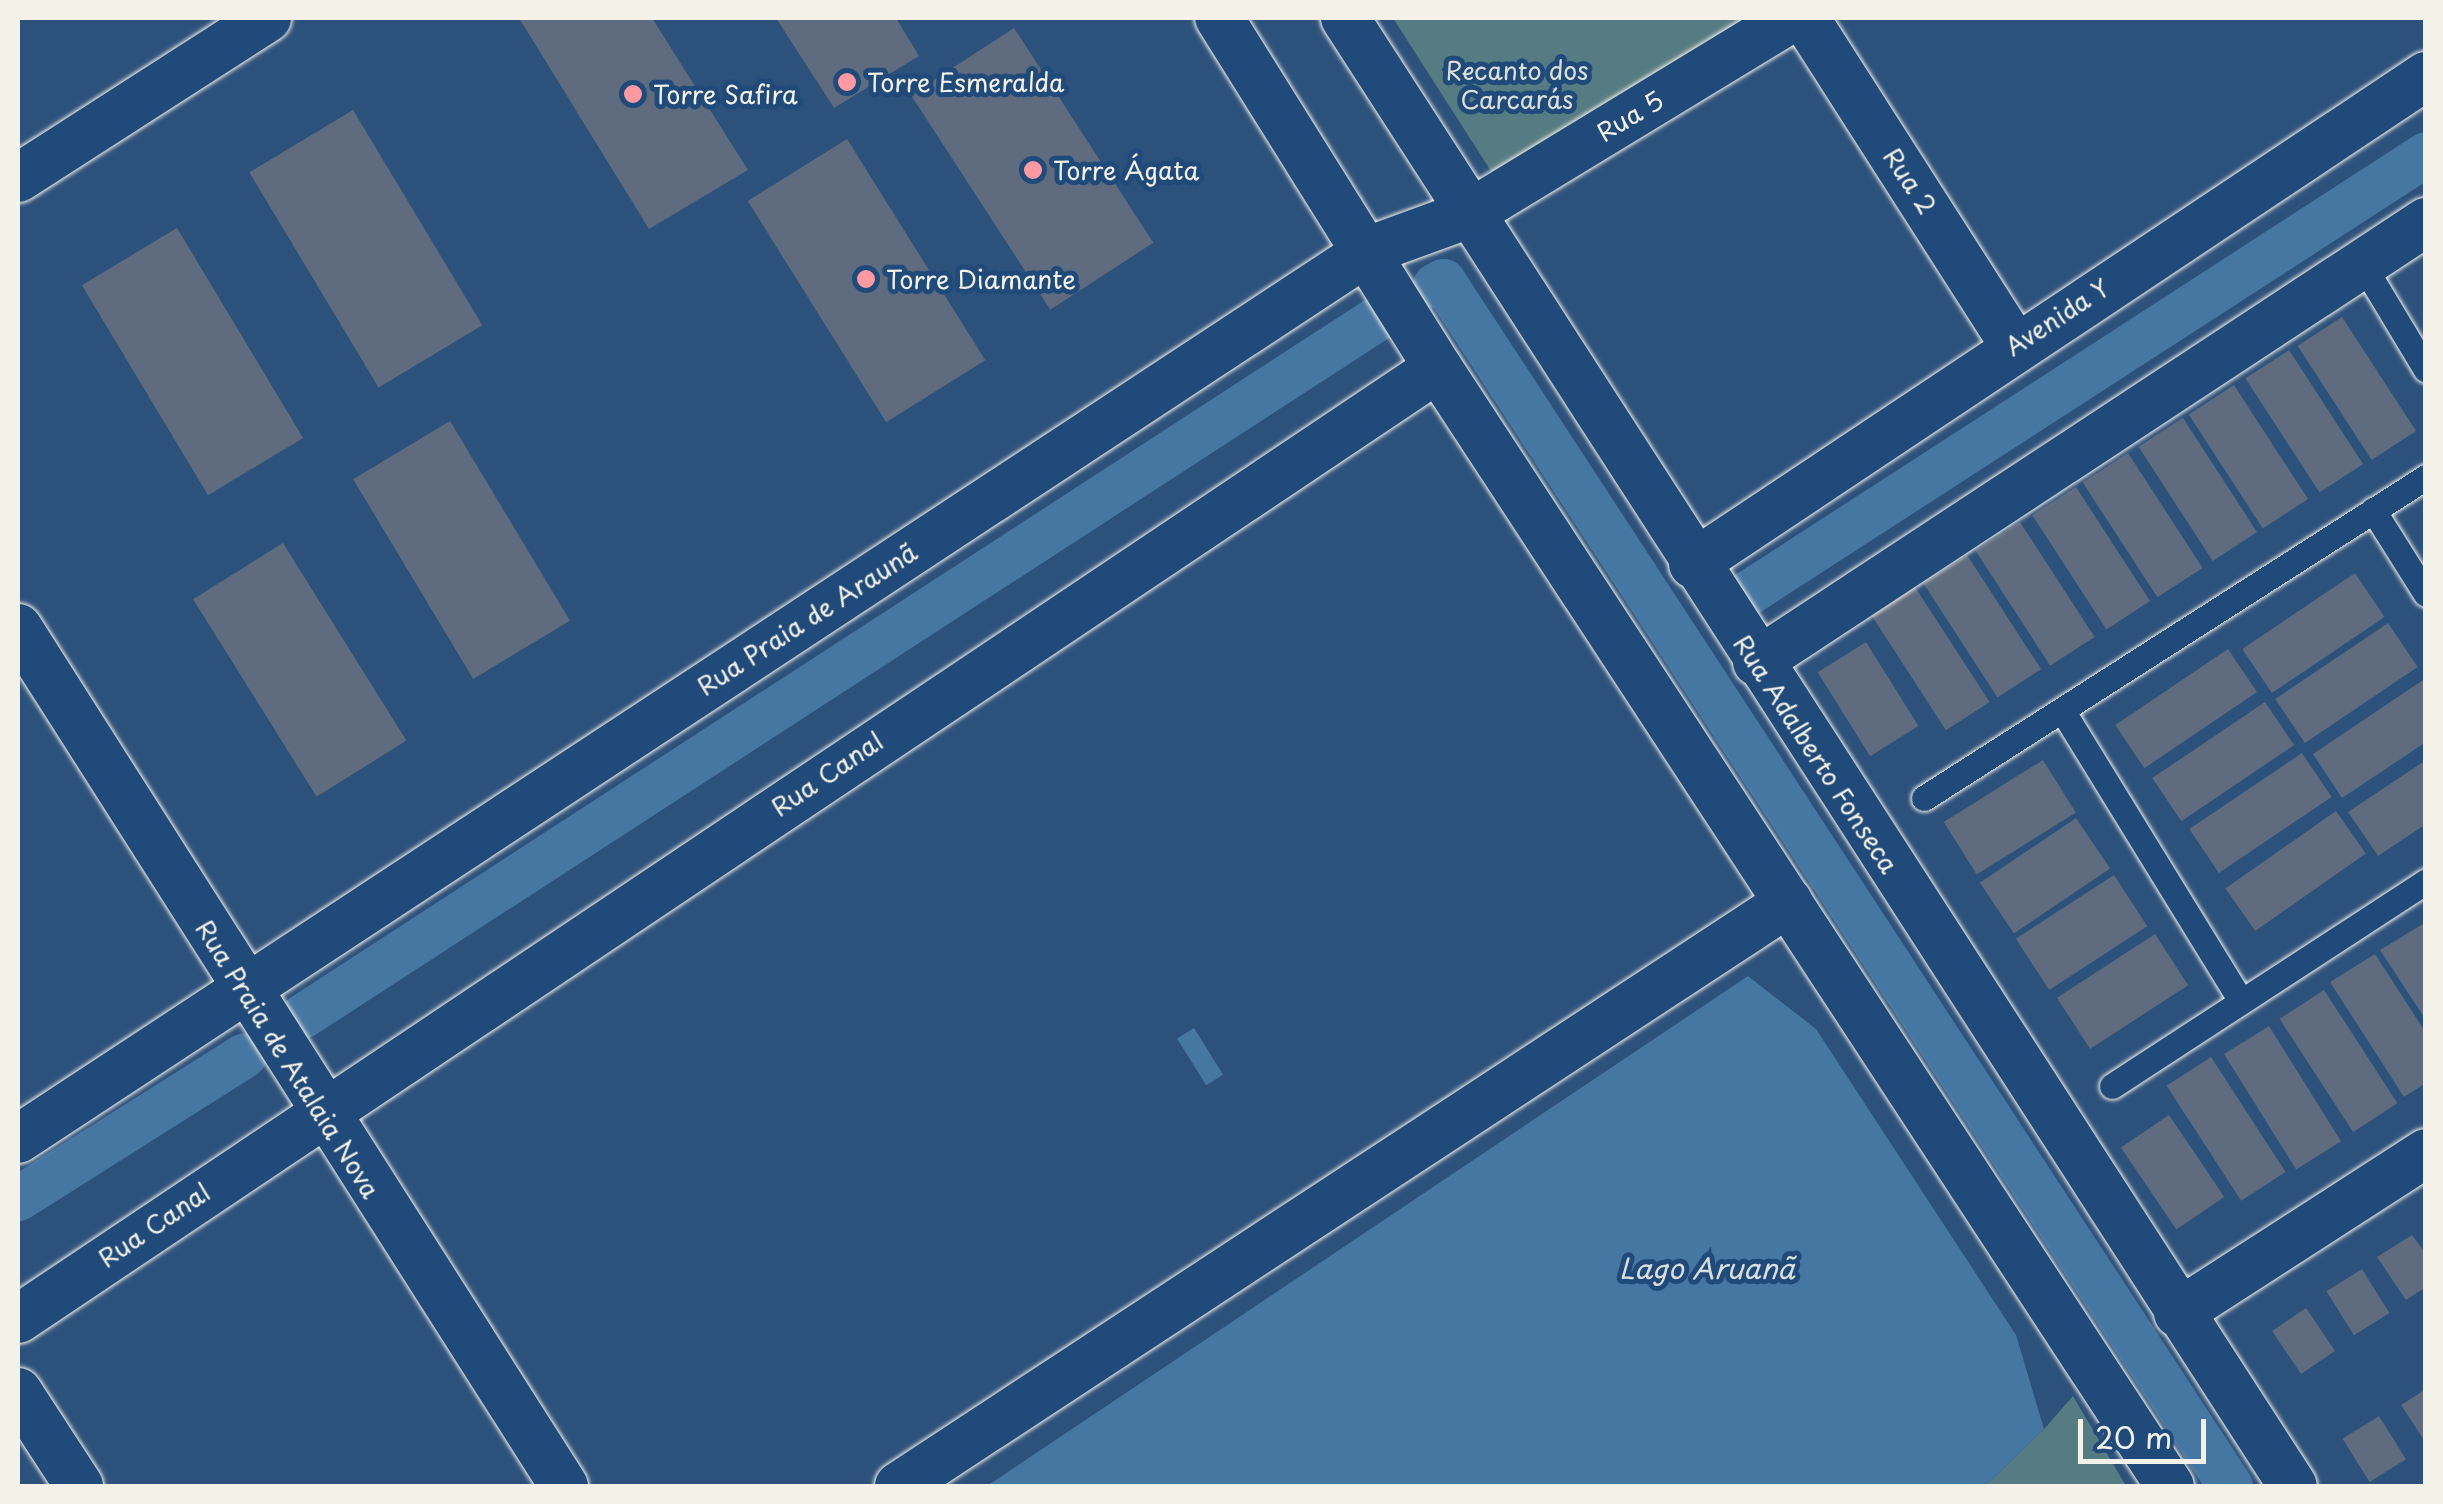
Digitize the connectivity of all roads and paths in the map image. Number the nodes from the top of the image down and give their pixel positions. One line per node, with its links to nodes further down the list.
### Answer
1 (267, 18): 7 (street)
2 (1219, 18): 10 (street)
3 (1346, 18): 8 (street, Rua Adalberto Fonseca)
4 (1790, 18): 8 (street, Rua 5)
5 (1805, 18): 12 (street, Rua 2)
6 (2426, 76): 12 (street, Avenida Y)
7 (18, 178)
8 (1469, 214): 10 (street); 17 (street, Rua Adalberto Fonseca)
9 (2426, 222): 11 (street)
10 (1370, 250): 13 (street); 25 (street, Rua Praia de Araunã)
11 (2363, 265): 14 (lane); 20 (street)
12 (2014, 344): 17 (street, Avenida Y)
13 (1438, 368): 24 (street); 28 (street, Rua Canal)
14 (2426, 370)
15 (2426, 477): 16 (lane)
16 (2373, 510): 18 (lane); 21 (lane)
17 (1693, 564): 20 (street, Rua Adalberto Fonseca)
18 (2426, 594)
19 (18, 628): 25 (street, Rua Praia de Atalaia Nova)
20 (1757, 662): 31 (street, Rua Adalberto Fonseca)
21 (2062, 710): 22 (lane); 26 (lane)
22 (1924, 798)
23 (2426, 882): 26 (lane)
24 (1789, 902): 36 (street); 37 (street)
25 (244, 988): 28 (street, Rua Praia de Atalaia Nova); 29 (street, Rua Praia de Araunã)
26 (2241, 1002): 27 (lane)
27 (2112, 1086)
28 (319, 1112): 32 (street, Rua Canal); 35 (street, Rua Praia de Atalaia Nova)
29 (18, 1139)
30 (2426, 1153): 31 (street)
31 (2178, 1313): 38 (street, Rua Adalberto Fonseca)
32 (18, 1319)
33 (18, 1392): 34 (street)
34 (80, 1486)
35 (564, 1486)
36 (899, 1486)
37 (2170, 1486)
38 (2293, 1486)

